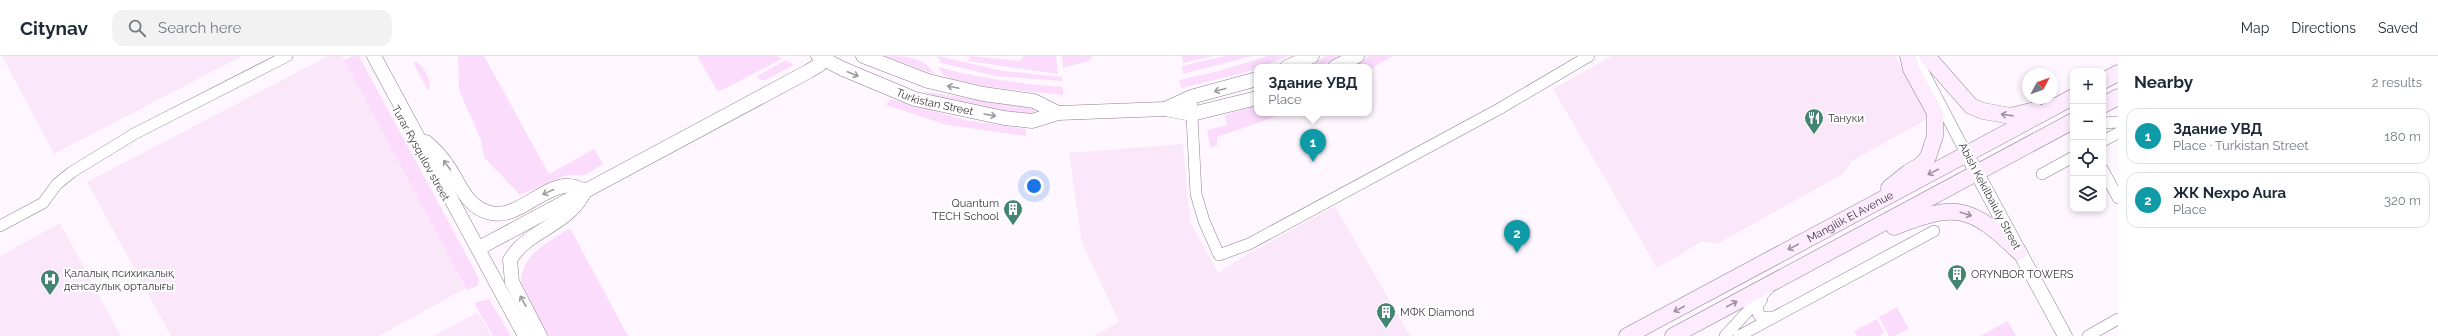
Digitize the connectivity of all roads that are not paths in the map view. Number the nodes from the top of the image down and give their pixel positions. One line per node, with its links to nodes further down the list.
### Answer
1 (287, 56): 40 (street)
2 (367, 56): 42 (street, Turar Rysqulov street)
3 (374, 56): 30 (street, Turar Rysqulov street)
4 (863, 56): 24 (street, Turkistan Street, one-way to 4)
5 (1312, 56): 12 (street)
6 (1357, 56): 13 (street)
7 (1589, 56): 25 (street)
8 (1908, 56): 39 (main road)
9 (1915, 56): 32 (street, Abish Kekilbaiuly Street)
10 (1928, 56): 22 (main road, one-way to 10)
11 (822, 57): 24 (street, Turkistan Street, one-way to 24); 37 (street)
12 (1294, 64)
13 (1341, 64)
14 (2118, 73): 15 (main road)
15 (2106, 79)
16 (1254, 80): 17 (street, Turkistan Street, one-way to 17)
17 (1191, 97): 23 (street, Turkistan Street); 25 (street)
18 (2118, 97): 21 (main road)
19 (1254, 99): 25 (street, Turkistan Street)
20 (2070, 99): 22 (main road, Mangilik El Avenue)
21 (2105, 104)
22 (2058, 105): 32 (main road, Mangilik El Avenue)
23 (1165, 109): 24 (street, Turkistan Street); 25 (street, Turkistan Street)
24 (1058, 113)
25 (1192, 114)
26 (2118, 122): 27 (street)
27 (2106, 123)
28 (2069, 125): 34 (main road, Mangilik El Avenue)
29 (2118, 133): 31 (street)
30 (416, 134): 37 (street, one-way to 30); 42 (street, Turar Rysqulov street)
31 (2105, 140)
32 (1967, 155): 34 (street, Abish Kekilbaiuly Street); 39 (main road, Mangilik El Avenue, one-way to 39)
33 (2070, 159): 35 (street)
34 (1977, 173): 43 (street, Abish Kekilbaiuly Street); 44 (main road, Mangilik El Avenue)
35 (2042, 174)
36 (2106, 176): 38 (street)
37 (585, 191): 42 (street); 49 (street, one-way to 37)
38 (2118, 198)
39 (1878, 202): 50 (main road, Mangilik El Avenue, one-way to 50)
40 (0, 226)
41 (1934, 231): 46 (street)
42 (479, 248): 48 (street, Turar Rysqulov street)
43 (2020, 252): 44 (main road, one-way to 43); 54 (street, Abish Kekilbaiuly Street)
44 (1824, 255): 45 (main road, Mangilik El Avenue)
45 (1773, 282): 46 (street); 51 (main road, Mangilik El Avenue, one-way to 45); 52 (street)
46 (1774, 317): 53 (street)
47 (2118, 319): 55 (street)
48 (525, 336)
49 (540, 336)
50 (1628, 336)
51 (1673, 336)
52 (1725, 336)
53 (1740, 336)
54 (2065, 336)
55 (2088, 336)

